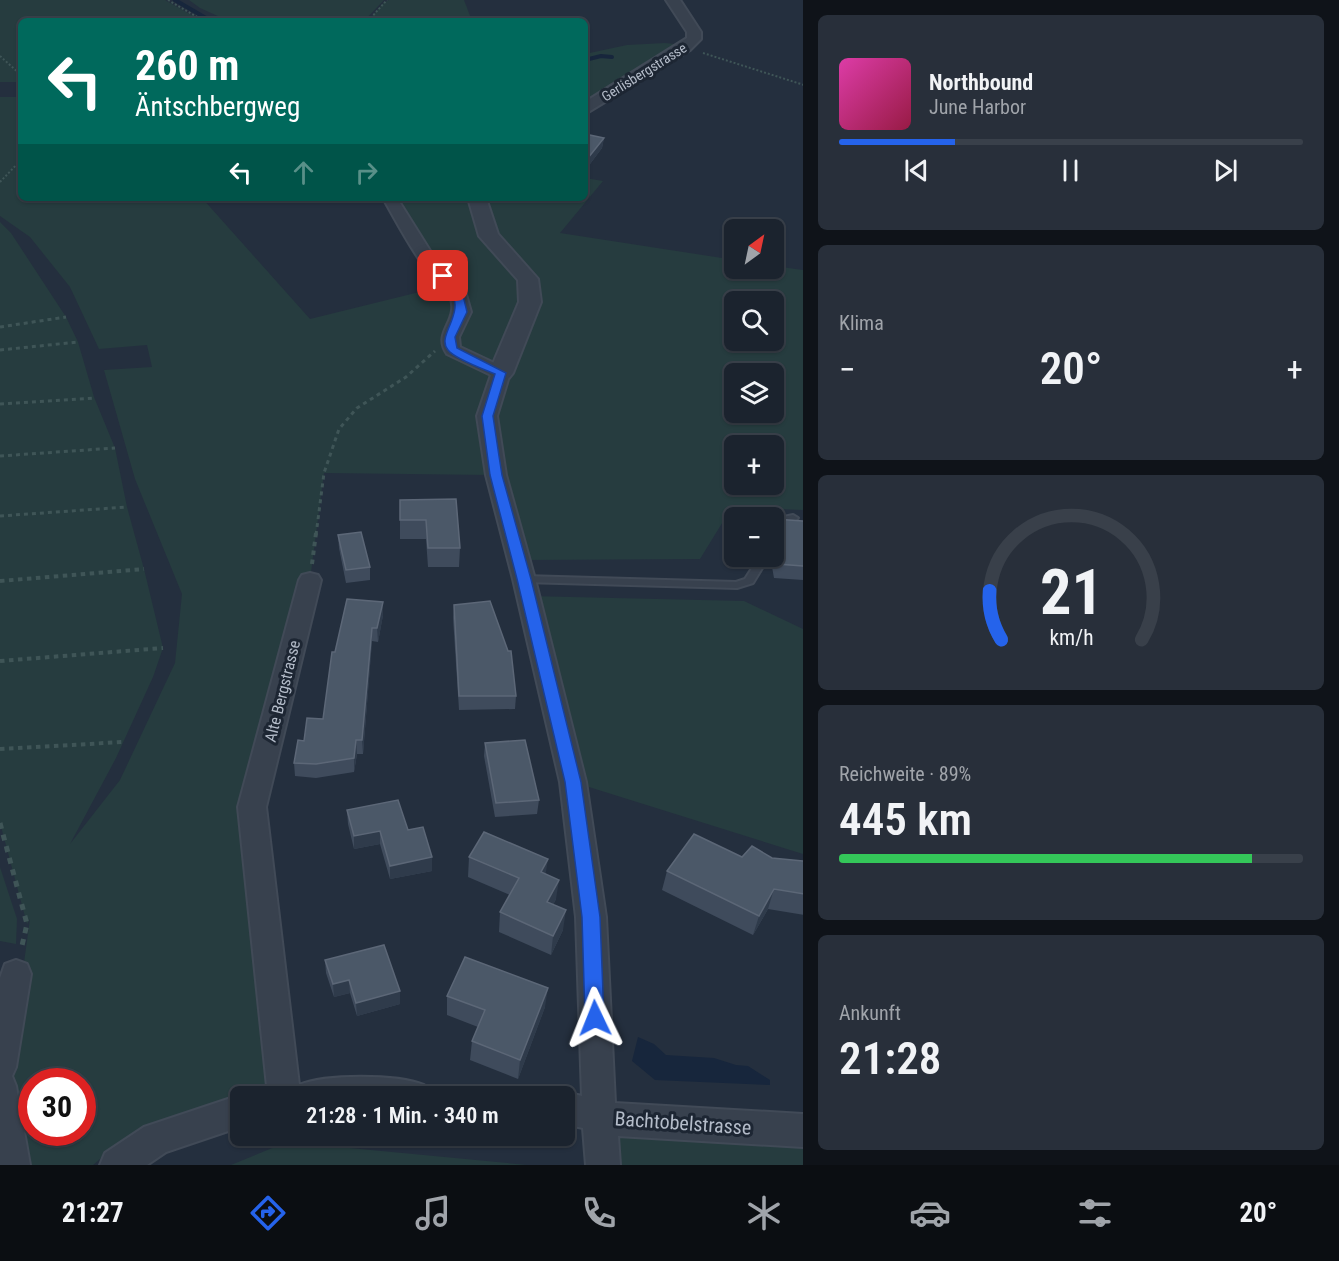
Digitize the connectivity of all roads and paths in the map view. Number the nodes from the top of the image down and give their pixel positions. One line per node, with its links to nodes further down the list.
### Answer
1 (168, 0): 4 (path)
2 (387, 0): 5 (path)
3 (673, 0): 6 (street, Gerlisbergstrasse)
4 (199, 18)
5 (371, 18)
6 (685, 48): 9 (path); 10 (street, Gerlisbergstrasse)
7 (0, 56): 8 (path)
8 (18, 72)
9 (803, 85)
10 (588, 107)
11 (18, 163): 12 (path)
12 (0, 182)
13 (392, 201): 18 (street)
14 (478, 201): 20 (street)
15 (66, 317): 16 (path)
16 (0, 327)
17 (78, 342): 19 (path)
18 (450, 344): 20 (street); 32 (path)
19 (0, 350)
20 (501, 373): 31 (street)
21 (94, 398): 22 (path)
22 (0, 404)
23 (115, 448): 24 (path)
24 (0, 456)
25 (127, 507): 26 (path)
26 (0, 516)
27 (792, 519): 28 (lane)
28 (784, 520)
29 (758, 567): 31 (lane)
30 (144, 569): 33 (path)
31 (524, 579): 45 (street)
32 (310, 580): 42 (street, Alte Bergstrasse)
33 (0, 581)
34 (163, 648): 35 (path)
35 (0, 661)
36 (123, 742): 37 (path)
37 (0, 749)
38 (0, 823): 39 (path)
39 (16, 974): 40 (street)
40 (0, 1067)
41 (0, 1086): 47 (street)
42 (283, 1086)
43 (575, 1111): 45 (street, Bachtobelstrasse)
44 (230, 1114): 48 (street)
45 (599, 1116): 46 (street, Bachtobelstrasse); 49 (street)
46 (803, 1131)
47 (13, 1165)
48 (117, 1165)
49 (603, 1165)

